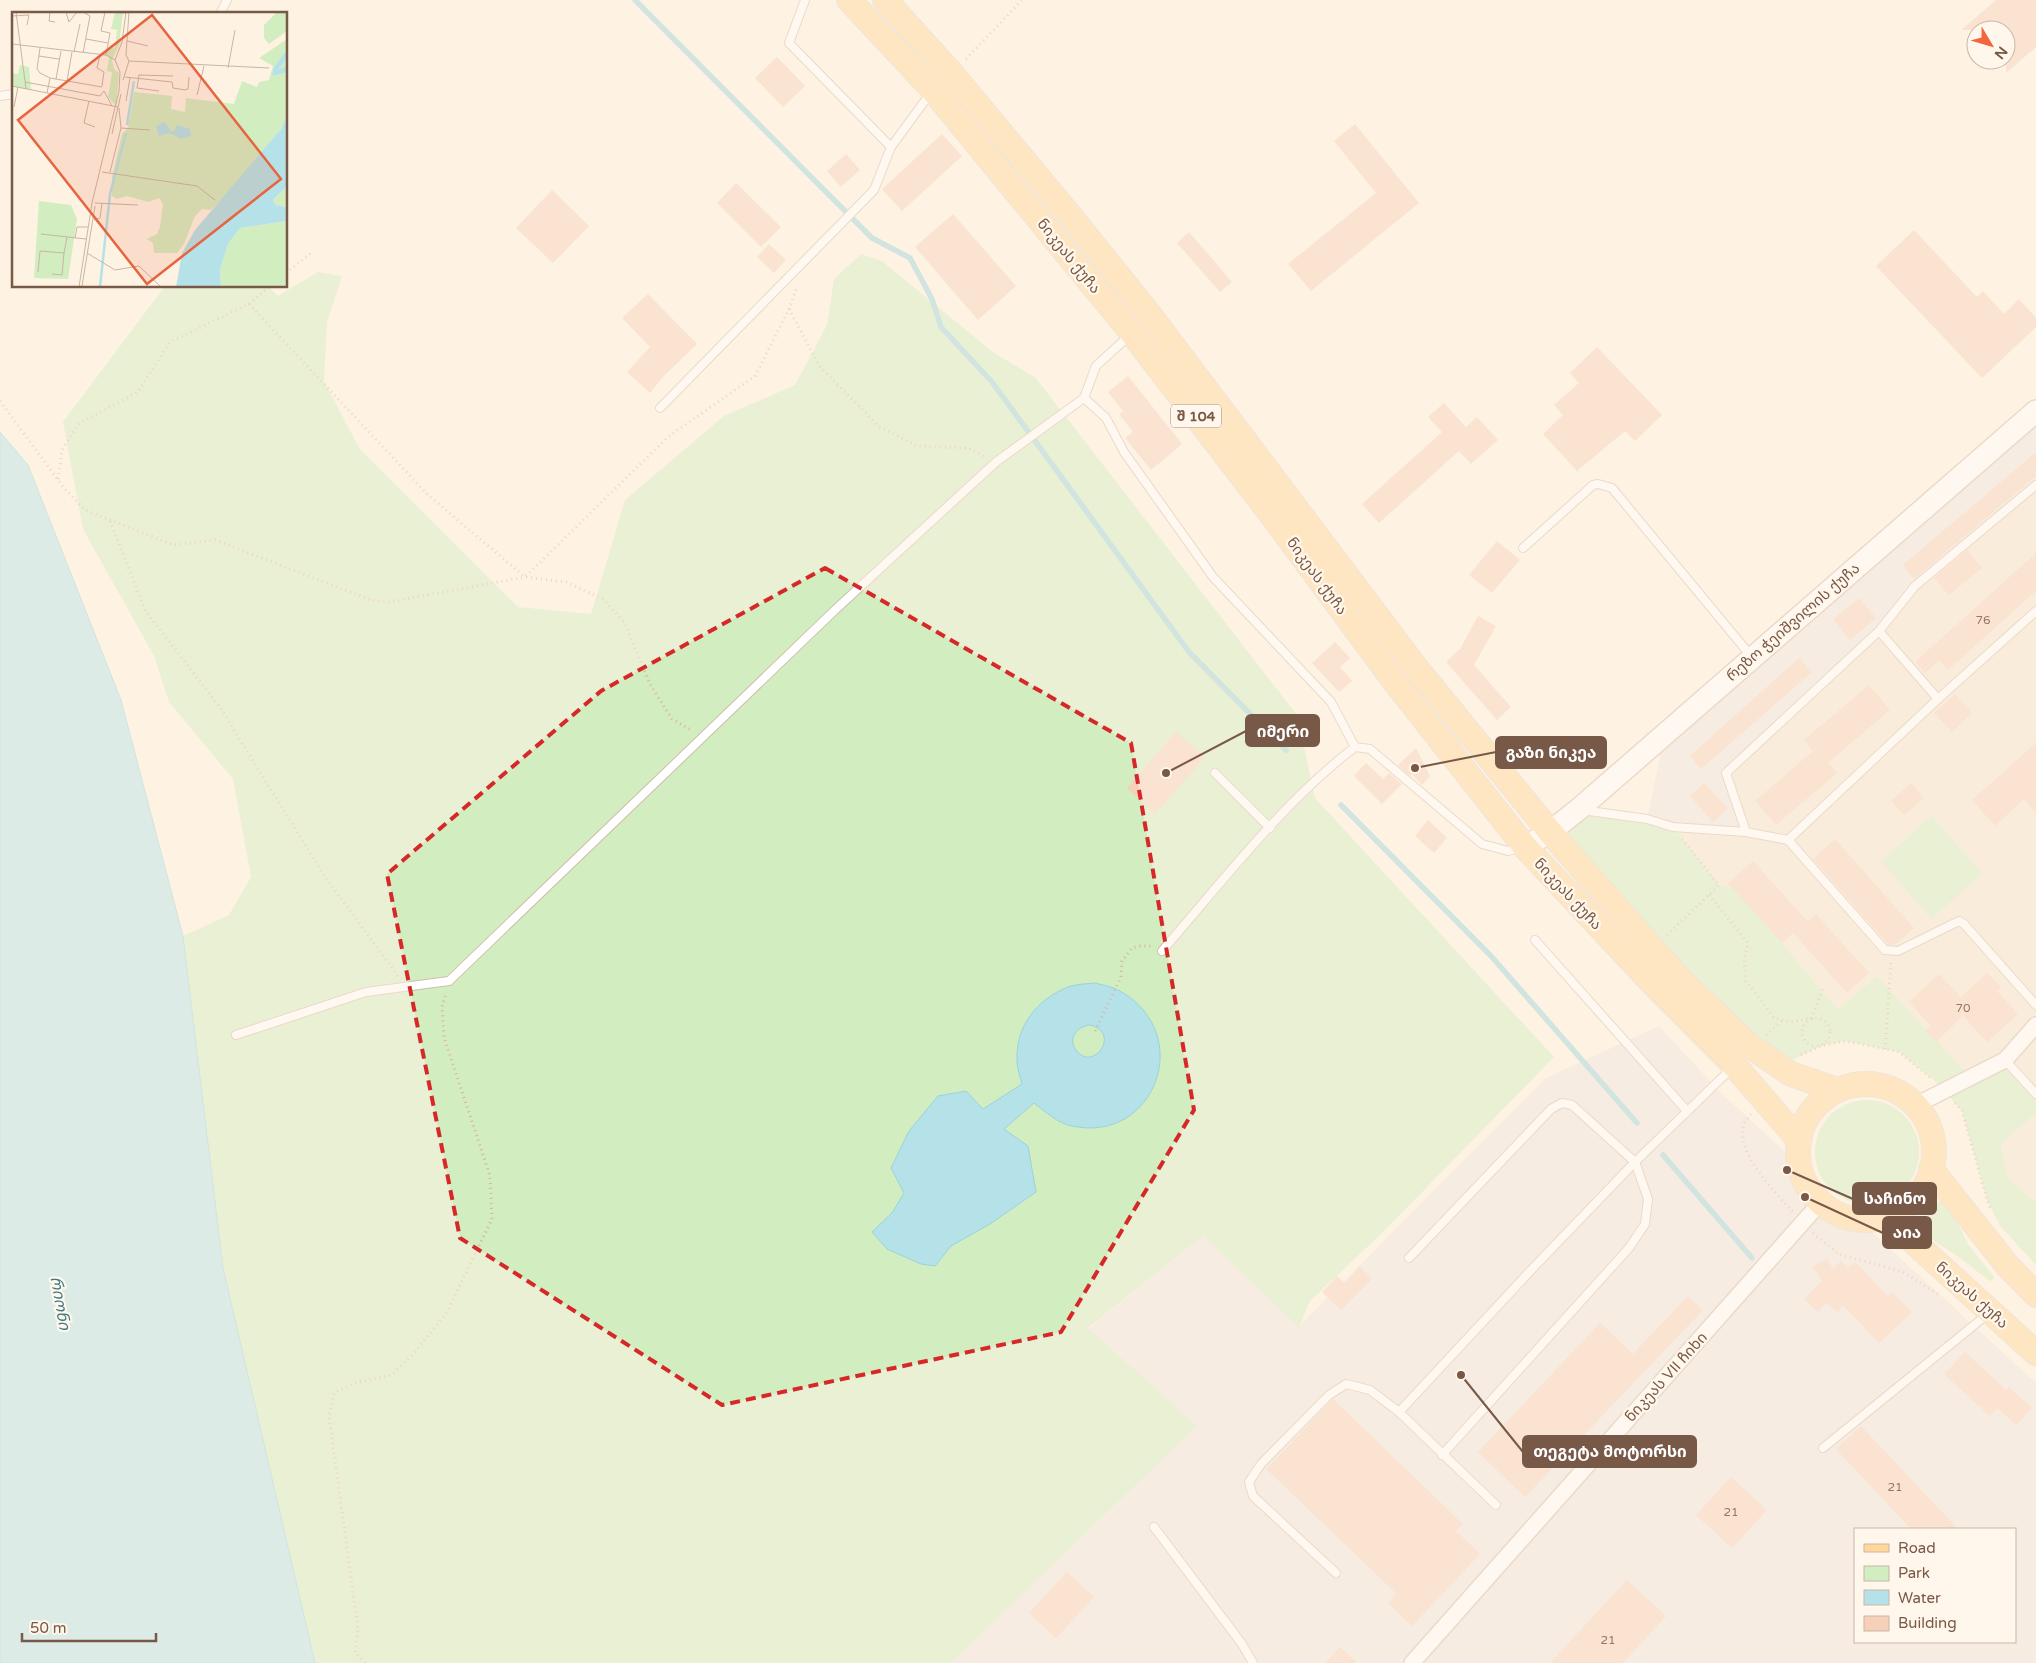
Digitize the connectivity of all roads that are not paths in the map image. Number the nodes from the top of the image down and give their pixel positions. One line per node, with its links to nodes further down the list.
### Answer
1 (227, 0): 5 (lane)
2 (805, 0): 7 (lane)
3 (849, 0): 6 (main road, ნიკეას ქუჩა / შ 104)
4 (885, 0): 22 (main road, ნიკეას ქუჩა / შ 104)
5 (221, 12)
6 (933, 90): 7 (lane); 8 (main road, ნიკეას ქუჩა / შ 104)
7 (891, 147): 10 (lane)
8 (1132, 333): 9 (lane); 25 (main road, ნიკეას ქუჩა / შ 104)
9 (1084, 398): 18 (lane); 30 (lane)
10 (660, 408)
11 (2036, 411): 16 (main road, რეზო ჭეიშვილის ქუჩა)
12 (2036, 485): 15 (lane)
13 (1523, 548): 16 (lane)
14 (2036, 612): 17 (lane)
15 (1879, 631): 17 (lane); 23 (lane)
16 (1752, 658): 20 (main road, რეზო ჭეიშვილის ქუჩა)
17 (1938, 699): 24 (lane)
18 (1356, 747): 21 (lane); 25 (lane)
19 (1214, 773): 21 (lane)
20 (1579, 809): 22 (main road, რეზო ჭეიშვილის ქუჩა); 23 (lane)
21 (1270, 828): 27 (lane)
22 (1550, 832): 25 (main road, რეზო ჭეიშვილის ქუჩა); 33 (main road, ნიკეას ქუჩა)
23 (1746, 832): 24 (lane)
24 (1788, 840): 28 (lane)
25 (1525, 848): 32 (main road, ნიკეას ქუჩა)
26 (1535, 940): 36 (lane)
27 (1162, 951)
28 (2036, 1005)
29 (2036, 1025): 31 (street)
30 (236, 1035)
31 (2005, 1060): 34 (lane); 35 (street)
32 (1734, 1065): 36 (lane); 37 (main road, ნიკეას ქუჩა)
33 (1836, 1090): 35 (main road); 37 (main road)
34 (2036, 1094)
35 (1916, 1105): 39 (main road)
36 (1687, 1111): 38 (lane)
37 (1799, 1140): 40 (main road)
38 (1635, 1162): 42 (lane); 46 (lane); 48 (lane)
39 (1931, 1169): 41 (main road); 43 (main road)
40 (1820, 1203): 41 (main road); 53 (street, ნიკეას VII ჩიხი)
41 (1886, 1217): 44 (main road, ნიკეას ქუჩა)
42 (1409, 1258)
43 (2036, 1295)
44 (1991, 1312): 45 (main road, ნიკეას ქუჩა); 47 (lane)
45 (2036, 1353)
46 (1399, 1412): 48 (lane); 51 (lane)
47 (1823, 1448)
48 (1442, 1455): 49 (lane)
49 (1496, 1505)
50 (1154, 1528): 52 (lane)
51 (1336, 1573)
52 (1253, 1663)
53 (1412, 1663)

